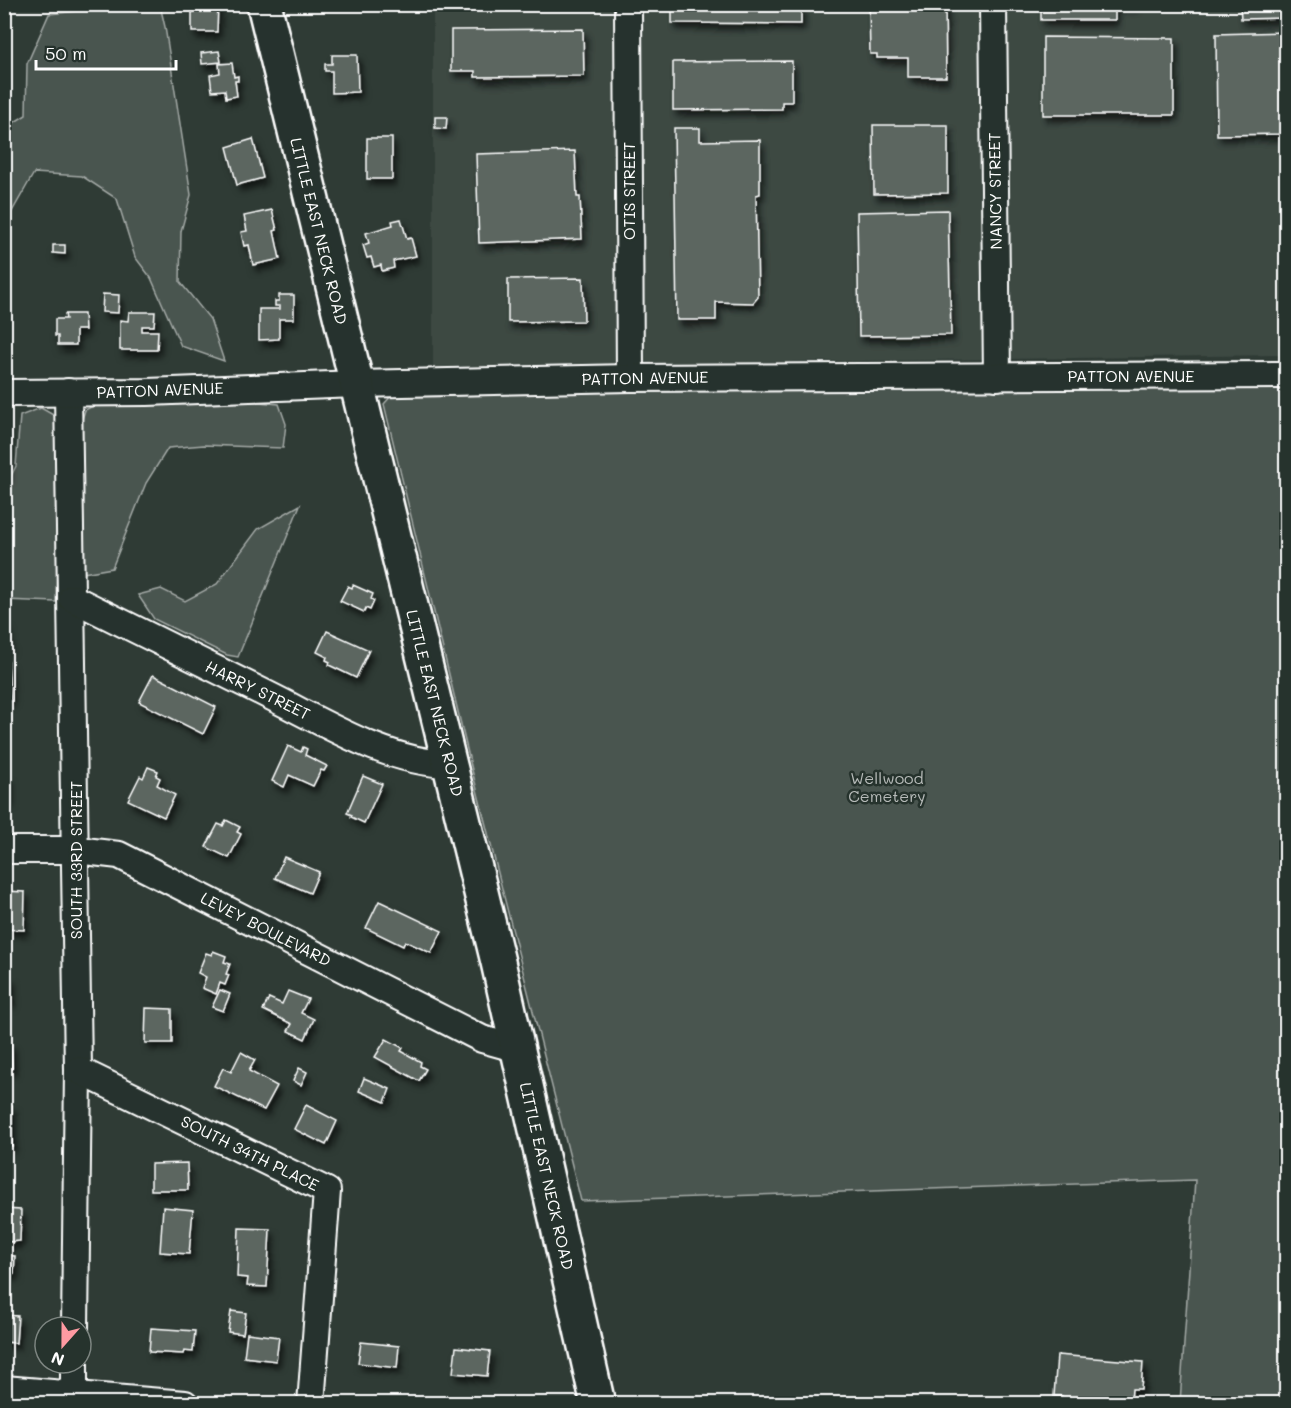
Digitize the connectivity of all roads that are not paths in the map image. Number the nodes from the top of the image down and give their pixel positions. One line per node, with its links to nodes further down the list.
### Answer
1 (264, 4): 7 (main road, LITTLE EAST NECK ROAD)
2 (628, 4): 6 (street, OTIS STREET)
3 (993, 4): 5 (street, NANCY STREET)
4 (1287, 375): 5 (street, PATTON AVENUE)
5 (997, 377): 6 (street, PATTON AVENUE)
6 (630, 378): 7 (street, PATTON AVENUE)
7 (357, 384): 8 (street, PATTON AVENUE); 11 (main road, LITTLE EAST NECK ROAD)
8 (68, 392): 9 (street, PATTON AVENUE); 10 (street, SOUTH 33RD STREET)
9 (4, 393)
10 (72, 598): 11 (street, HARRY STREET); 13 (street, SOUTH 33RD STREET)
11 (450, 764): 14 (main road, LITTLE EAST NECK ROAD)
12 (4, 850): 13 (street, LEVEY BOULEVARD)
13 (76, 850): 14 (street, LEVEY BOULEVARD); 15 (street, SOUTH 33RD STREET)
14 (518, 1049): 22 (main road, LITTLE EAST NECK ROAD)
15 (78, 1070): 16 (street, SOUTH 33RD STREET); 21 (street, SOUTH 34TH PLACE)
16 (75, 1315)
17 (74, 1375): 19 (street)
18 (4, 1389): 19 (street)
19 (74, 1395): 20 (street)
20 (185, 1404)
21 (311, 1404)
22 (598, 1404)

